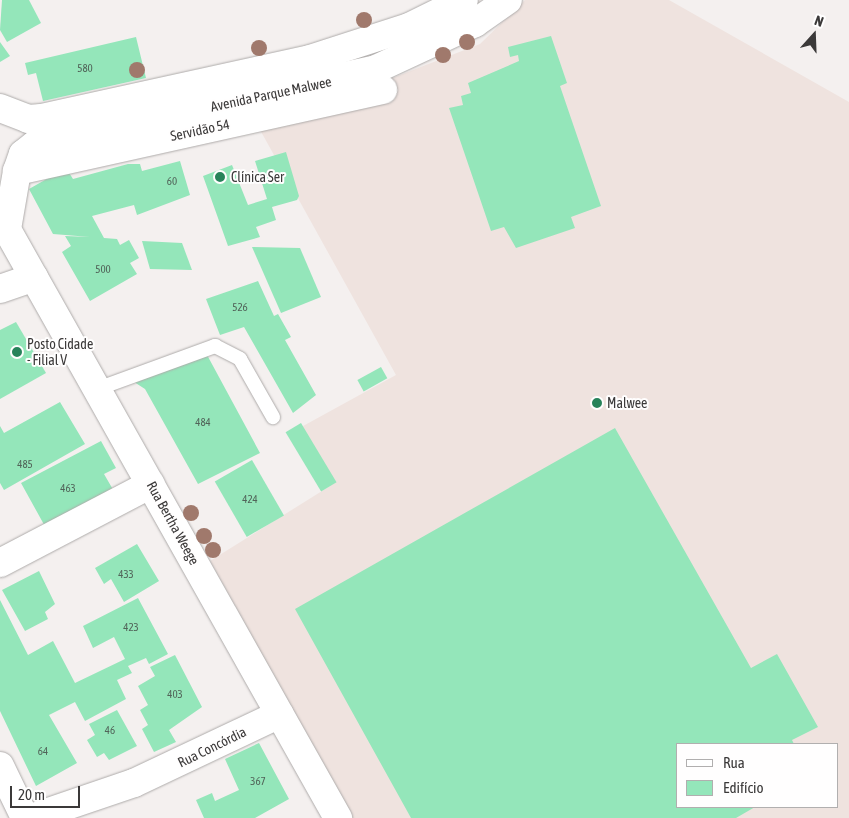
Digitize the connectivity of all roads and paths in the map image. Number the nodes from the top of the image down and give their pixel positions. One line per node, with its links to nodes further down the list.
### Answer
1 (464, 0): 4 (main road, Avenida Parque Malwee)
2 (508, 0): 5 (main road, Avenida Parque Malwee)
3 (383, 90): 5 (main road, Servidão 54)
4 (10, 112): 5 (main road, Rua Bertha Weege)
5 (13, 166): 6 (main road, Rua Bertha Weege)
6 (4, 223): 7 (main road, Rua Bertha Weege)
7 (34, 277): 8 (main road); 9 (main road, Rua Bertha Weege)
8 (0, 290)
9 (97, 390): 10 (lane); 11 (main road, Rua Bertha Weege)
10 (273, 418)
11 (151, 484): 12 (main road); 13 (main road, Rua Bertha Weege)
12 (0, 563)
13 (280, 714): 16 (main road, Rua Concórdia); 17 (main road, Rua Bertha Weege)
14 (0, 766): 15 (main road)
15 (25, 818)
16 (31, 818)
17 (338, 818)

